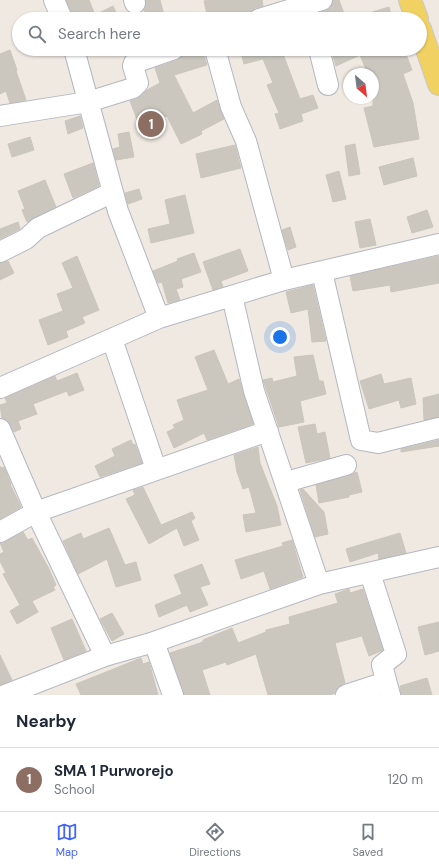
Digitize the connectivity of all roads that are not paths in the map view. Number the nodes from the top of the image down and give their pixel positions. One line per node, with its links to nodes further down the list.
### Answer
1 (54, 0): 5 (street)
2 (410, 0): 6 (main road)
3 (314, 8): 4 (street)
4 (269, 10)
5 (59, 12)
6 (414, 12)
7 (427, 49): 12 (main road)
8 (76, 56): 14 (street)
9 (154, 56): 14 (street)
10 (217, 56): 20 (street)
11 (321, 56): 13 (street)
12 (439, 84)
13 (328, 85)
14 (88, 102): 15 (street); 16 (street)
15 (0, 116)
16 (113, 192): 18 (street); 22 (street)
17 (439, 244): 19 (street)
18 (0, 252)
19 (322, 272): 20 (street); 25 (street)
20 (284, 280): 21 (street)
21 (232, 296): 22 (street); 27 (street)
22 (159, 318): 23 (street)
23 (112, 339): 24 (street); 29 (street)
24 (0, 388)
25 (439, 428)
26 (0, 429): 31 (street)
27 (268, 431): 29 (street); 30 (street)
28 (346, 465): 30 (street)
29 (156, 469): 31 (street)
30 (286, 482): 35 (street)
31 (36, 512): 32 (street); 37 (street)
32 (0, 532)
33 (439, 557): 34 (street)
34 (370, 573): 35 (street); 39 (street)
35 (319, 584): 36 (street)
36 (154, 642): 37 (street); 41 (street)
37 (105, 656): 38 (street)
38 (46, 687): 40 (street)
39 (388, 689): 42 (street)
40 (4, 695)
41 (173, 695)
42 (346, 695)

